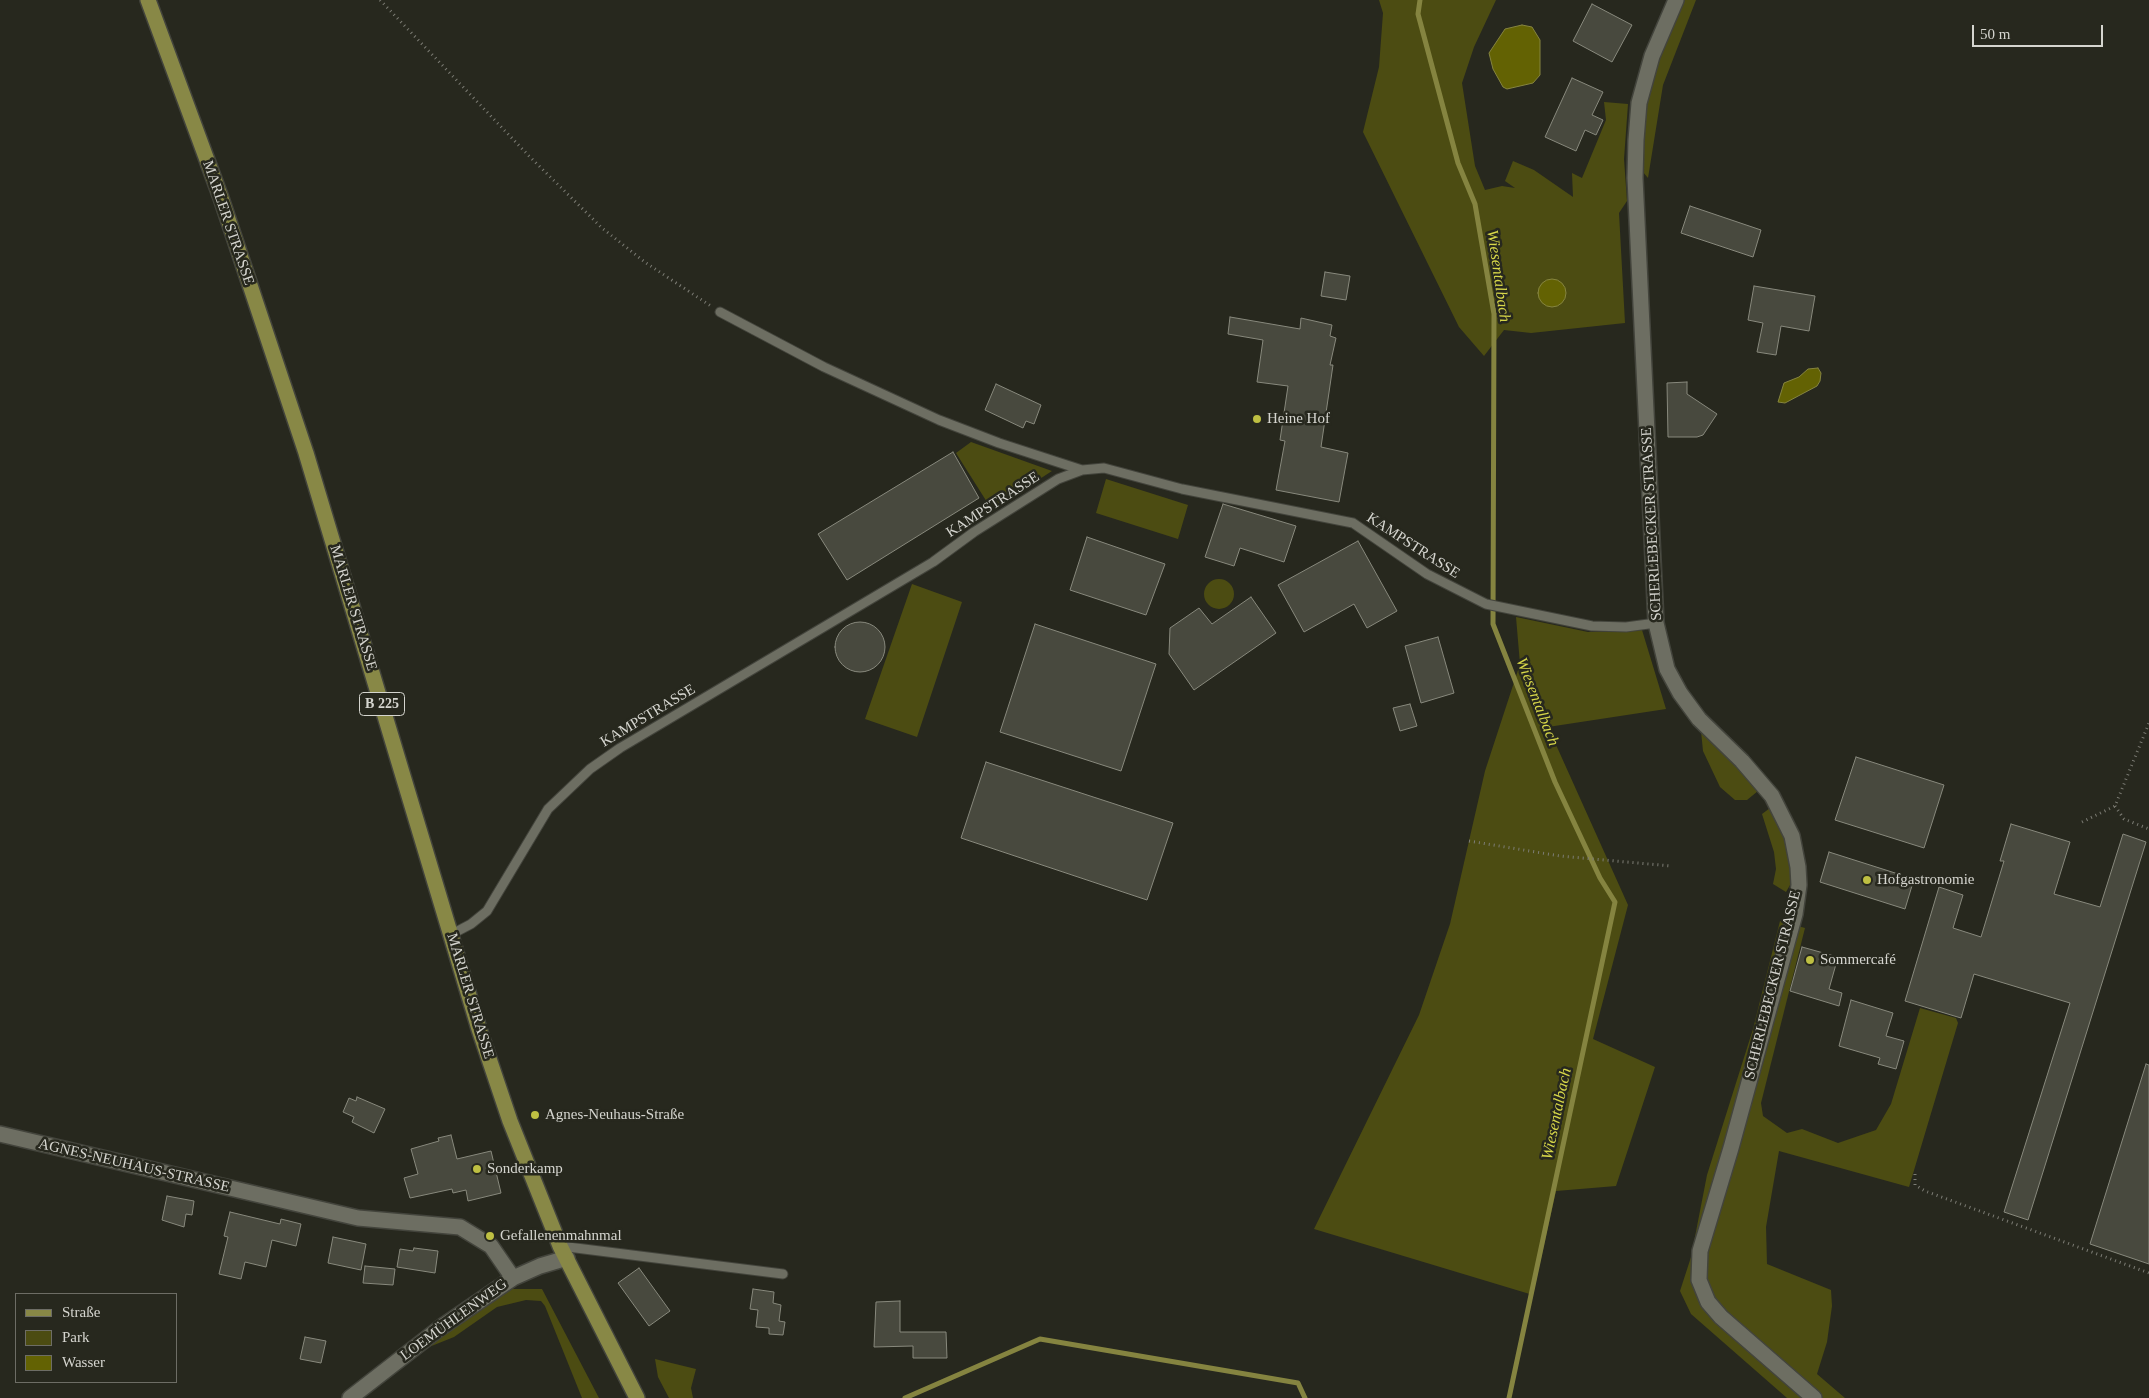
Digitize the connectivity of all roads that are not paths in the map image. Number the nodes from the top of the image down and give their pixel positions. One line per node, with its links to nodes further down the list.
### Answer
1 (148, 0): 6 (main road, MARLER STRASSE / B 225)
2 (1676, 0): 5 (street, SCHERLEBECKER STRASSE)
3 (720, 312): 4 (lane)
4 (1082, 470): 5 (lane, KAMPSTRASSE); 6 (lane, KAMPSTRASSE)
5 (1656, 623): 13 (street, SCHERLEBECKER STRASSE)
6 (452, 934): 8 (main road, MARLER STRASSE / B 225)
7 (0, 1134): 10 (street, AGNES-NEUHAUS-STRASSE)
8 (564, 1252): 9 (lane); 10 (street, LOEMÜHLENWEG); 12 (main road, MARLER STRASSE / B 225)
9 (783, 1274)
10 (513, 1278): 11 (street, LOEMÜHLENWEG)
11 (350, 1398)
12 (637, 1398)
13 (1814, 1398)

